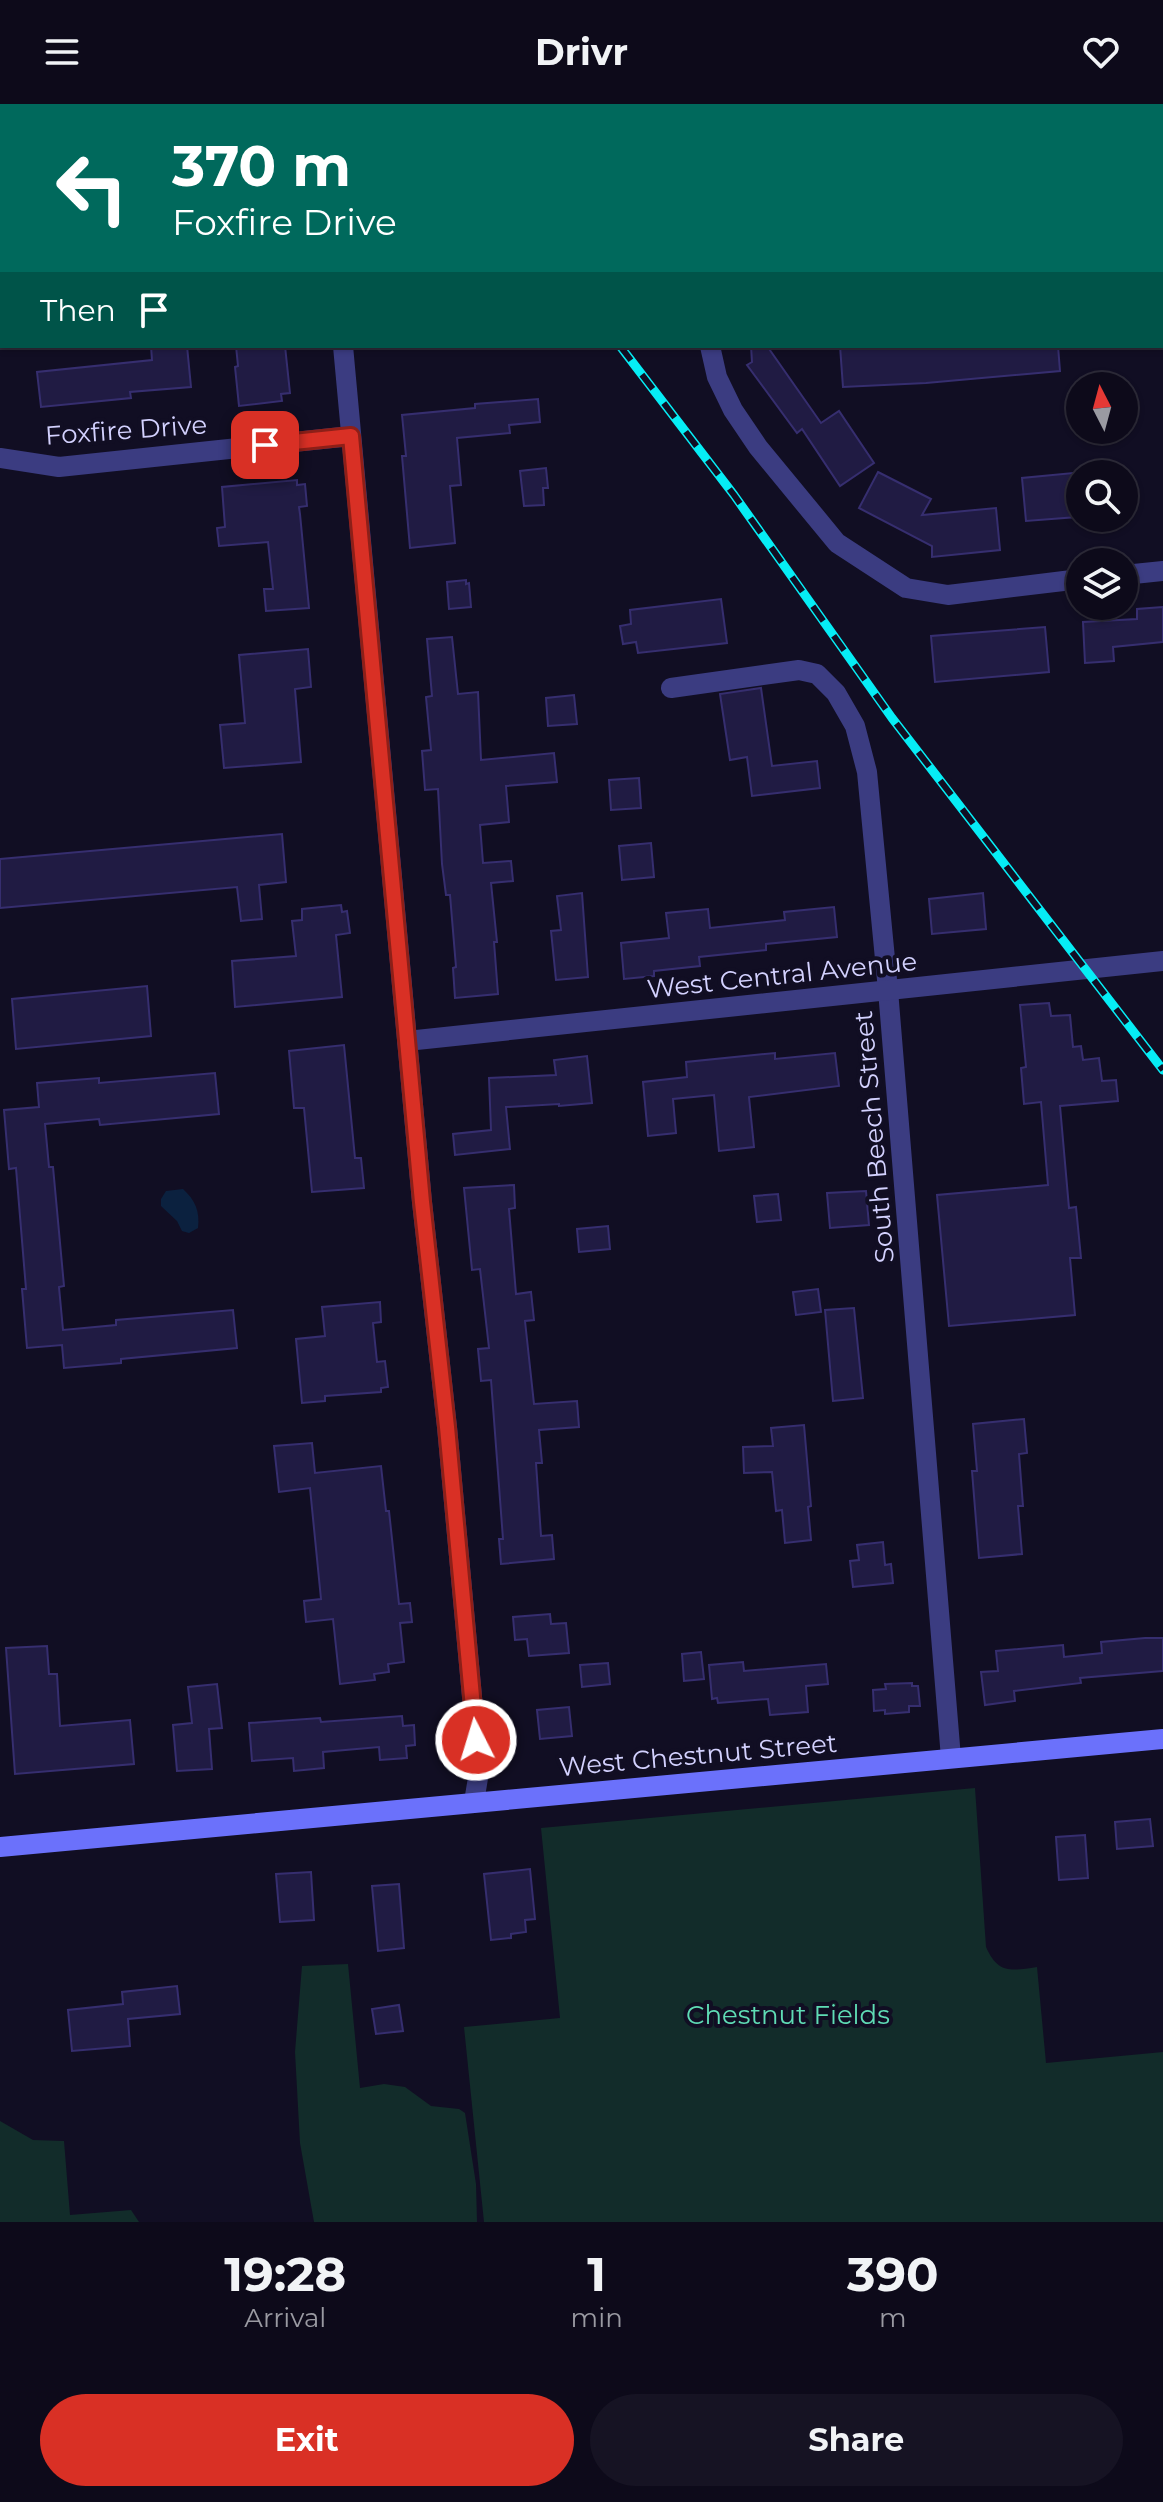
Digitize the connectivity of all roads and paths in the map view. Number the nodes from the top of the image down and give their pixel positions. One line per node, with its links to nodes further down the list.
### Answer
1 (343, 348): 3 (street)
2 (710, 348): 7 (street)
3 (351, 436): 4 (street, Foxfire Drive); 11 (street)
4 (0, 458)
5 (1163, 571): 6 (street)
6 (1138, 574)
7 (1066, 581)
8 (671, 688): 10 (street, South Beech Street)
9 (1163, 961): 10 (street, West Central Avenue)
10 (888, 990): 11 (street, West Central Avenue); 13 (street, South Beech Street)
11 (407, 1041): 14 (street)
12 (1163, 1739): 13 (main road, West Chestnut Street)
13 (951, 1758): 14 (main road, West Chestnut Street)
14 (474, 1802): 15 (main road, West Chestnut Street)
15 (0, 1847)

